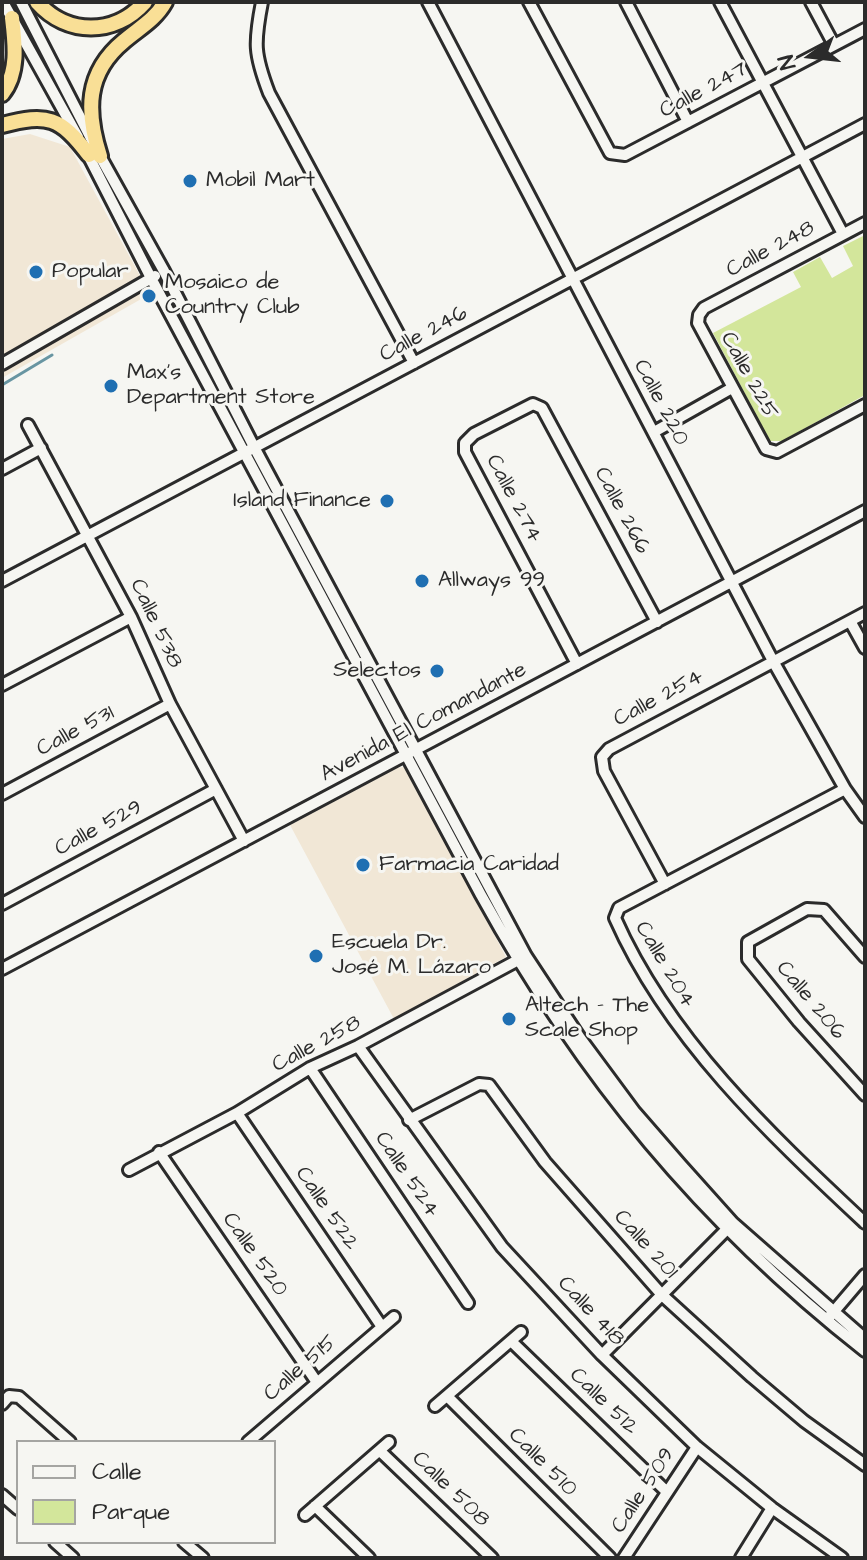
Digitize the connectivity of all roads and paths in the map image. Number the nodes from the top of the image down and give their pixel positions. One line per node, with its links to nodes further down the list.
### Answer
1 (3, 2): 12 (street)
2 (21, 2): 20 (street)
3 (37, 2): 4 (highway)
4 (145, 2)
5 (165, 2): 20 (highway)
6 (262, 2): 28 (street)
7 (428, 2): 26 (street, Calle 220)
8 (529, 2): 17 (street, Calle 247)
9 (626, 2): 17 (street)
10 (720, 2): 15 (street)
11 (811, 2): 14 (street)
12 (12, 18): 16 (highway); 20 (street)
13 (865, 29): 14 (street, Calle 247)
14 (834, 45): 15 (street, Calle 247)
15 (763, 82): 17 (street, Calle 247); 21 (street)
16 (2, 94)
17 (688, 122)
18 (865, 124): 21 (street, Calle 246)
19 (2, 125): 20 (highway)
20 (94, 156): 24 (street); 25 (street)
21 (803, 156): 23 (street); 26 (street, Calle 246)
22 (865, 223): 23 (street, Calle 248)
23 (843, 234): 27 (street, Calle 248)
24 (164, 271): 25 (street); 36 (street)
25 (151, 278): 29 (street); 36 (street)
26 (572, 280): 28 (street, Calle 246); 34 (street, Calle 220)
27 (699, 315): 30 (street, Calle 225)
28 (414, 363): 36 (street, Calle 246)
29 (2, 364)
30 (732, 388): 31 (street, Calle 225); 34 (street)
31 (865, 405)
32 (549, 420): 45 (street, Calle 266); 48 (street, Calle 274)
33 (28, 425): 35 (street, Calle 538)
34 (654, 432): 41 (street, Calle 220)
35 (41, 448): 37 (street); 39 (street, Calle 538)
36 (250, 449): 39 (street, Calle 246); 51 (street)
37 (2, 469)
38 (865, 511): 41 (street, Avenida El Comandante)
39 (88, 536): 40 (street, Calle 246); 43 (street, Calle 538)
40 (2, 581)
41 (731, 582): 45 (street, Avenida El Comandante); 47 (street, Calle 220)
42 (865, 613): 44 (street, Calle 254)
43 (131, 617): 49 (street); 50 (street, Calle 538)
44 (850, 621): 46 (street); 47 (street, Calle 254)
45 (657, 622): 48 (street, Avenida El Comandante)
46 (865, 648)
47 (773, 661): 53 (street, Calle 220); 57 (street, Calle 254)
48 (577, 664): 51 (street, Avenida El Comandante)
49 (2, 685)
50 (170, 704): 52 (street, Calle 538); 54 (street, Calle 531)
51 (411, 753): 56 (street, Avenida El Comandante); 60 (street)
52 (216, 789): 56 (street, Calle 538); 58 (street, Calle 529)
53 (845, 789): 55 (street, Calle 220); 57 (street, Calle 204)
54 (2, 794)
55 (865, 817)
56 (244, 841): 61 (street, Avenida El Comandante)
57 (665, 884): 69 (street, Calle 204)
58 (2, 904)
59 (865, 957): 64 (street, Calle 206)
60 (521, 958): 62 (street, Calle 258); 70 (street)
61 (2, 969)
62 (358, 1046): 63 (street, Calle 258); 66 (street, Calle 418)
63 (310, 1068): 65 (street, Calle 258); 73 (street, Calle 524)
64 (865, 1095)
65 (237, 1113): 67 (street, Calle 258); 76 (street, Calle 522)
66 (409, 1120): 72 (street, Calle 201); 81 (street, Calle 418)
67 (159, 1152): 68 (street, Calle 258); 82 (street, Calle 520)
68 (129, 1170)
69 (865, 1223)
70 (730, 1226): 72 (street); 75 (street)
71 (865, 1275): 75 (street)
72 (662, 1295): 81 (street); 91 (street, Calle 201)
73 (468, 1303)
74 (394, 1317): 76 (street, Calle 515)
75 (829, 1317): 78 (street); 80 (street)
76 (382, 1327): 82 (street, Calle 515)
77 (521, 1332): 79 (street)
78 (865, 1339)
79 (511, 1341): 83 (street); 92 (street, Calle 512)
80 (865, 1351)
81 (602, 1355): 89 (street, Calle 418)
82 (316, 1381): 87 (street, Calle 515)
83 (447, 1396): 85 (street); 103 (street, Calle 510)
84 (2, 1404): 86 (street)
85 (435, 1406)
86 (68, 1440)
87 (250, 1440)
88 (389, 1442): 90 (street)
89 (697, 1447): 92 (street, Calle 509); 94 (street, Calle 418)
90 (380, 1451): 93 (street); 102 (street, Calle 508)
91 (865, 1465)
92 (667, 1492): 104 (street, Calle 509)
93 (315, 1506): 95 (street); 101 (street)
94 (772, 1508): 98 (street); 105 (street, Calle 418)
95 (305, 1515)
96 (57, 1544): 99 (street)
97 (186, 1544): 100 (street)
98 (746, 1556)
99 (73, 1558)
100 (203, 1558)
101 (369, 1558)
102 (492, 1558)
103 (610, 1558)
104 (624, 1558)
105 (842, 1558)

